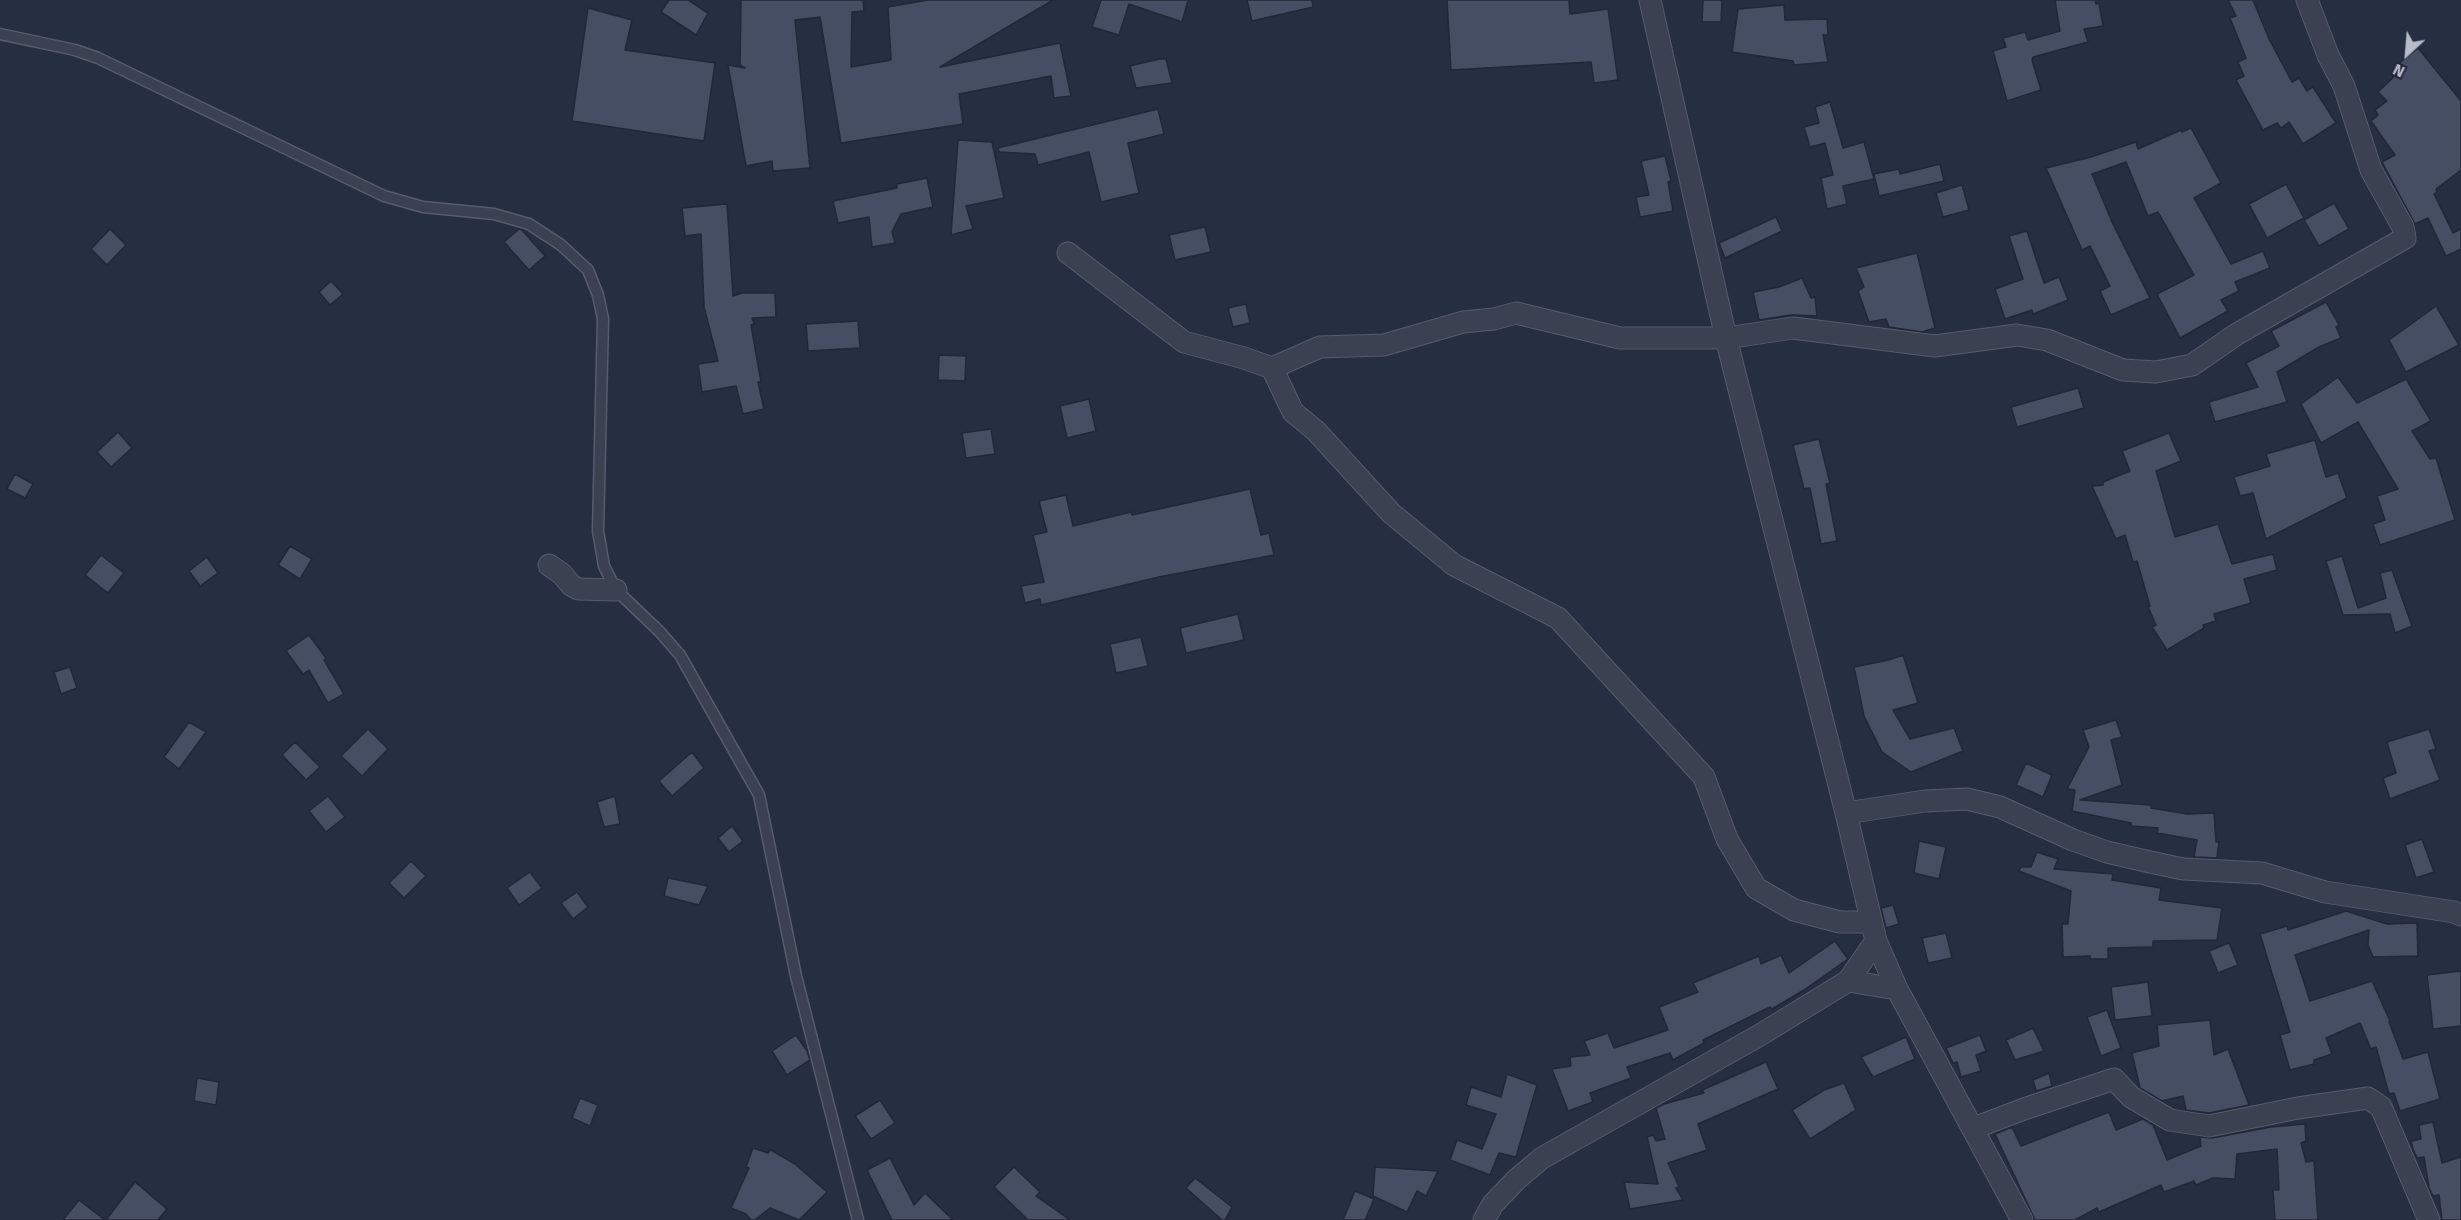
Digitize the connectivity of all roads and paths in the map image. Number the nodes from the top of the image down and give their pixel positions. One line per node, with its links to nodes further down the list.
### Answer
1 (1650, 0): 5 (street)
2 (2307, 0): 5 (street)
3 (0, 34): 8 (lane)
4 (1068, 253): 6 (street)
5 (1726, 338): 6 (street); 9 (street)
6 (1272, 368): 11 (street)
7 (549, 565): 8 (street)
8 (616, 590): 15 (lane)
9 (1846, 813): 10 (street); 11 (street)
10 (2461, 915)
11 (1873, 931): 12 (street); 13 (street)
12 (1848, 981): 13 (street); 16 (street)
13 (1897, 989): 14 (street)
14 (1974, 1128): 17 (street); 18 (street)
15 (858, 1220)
16 (1484, 1220)
17 (2022, 1220)
18 (2429, 1220)

